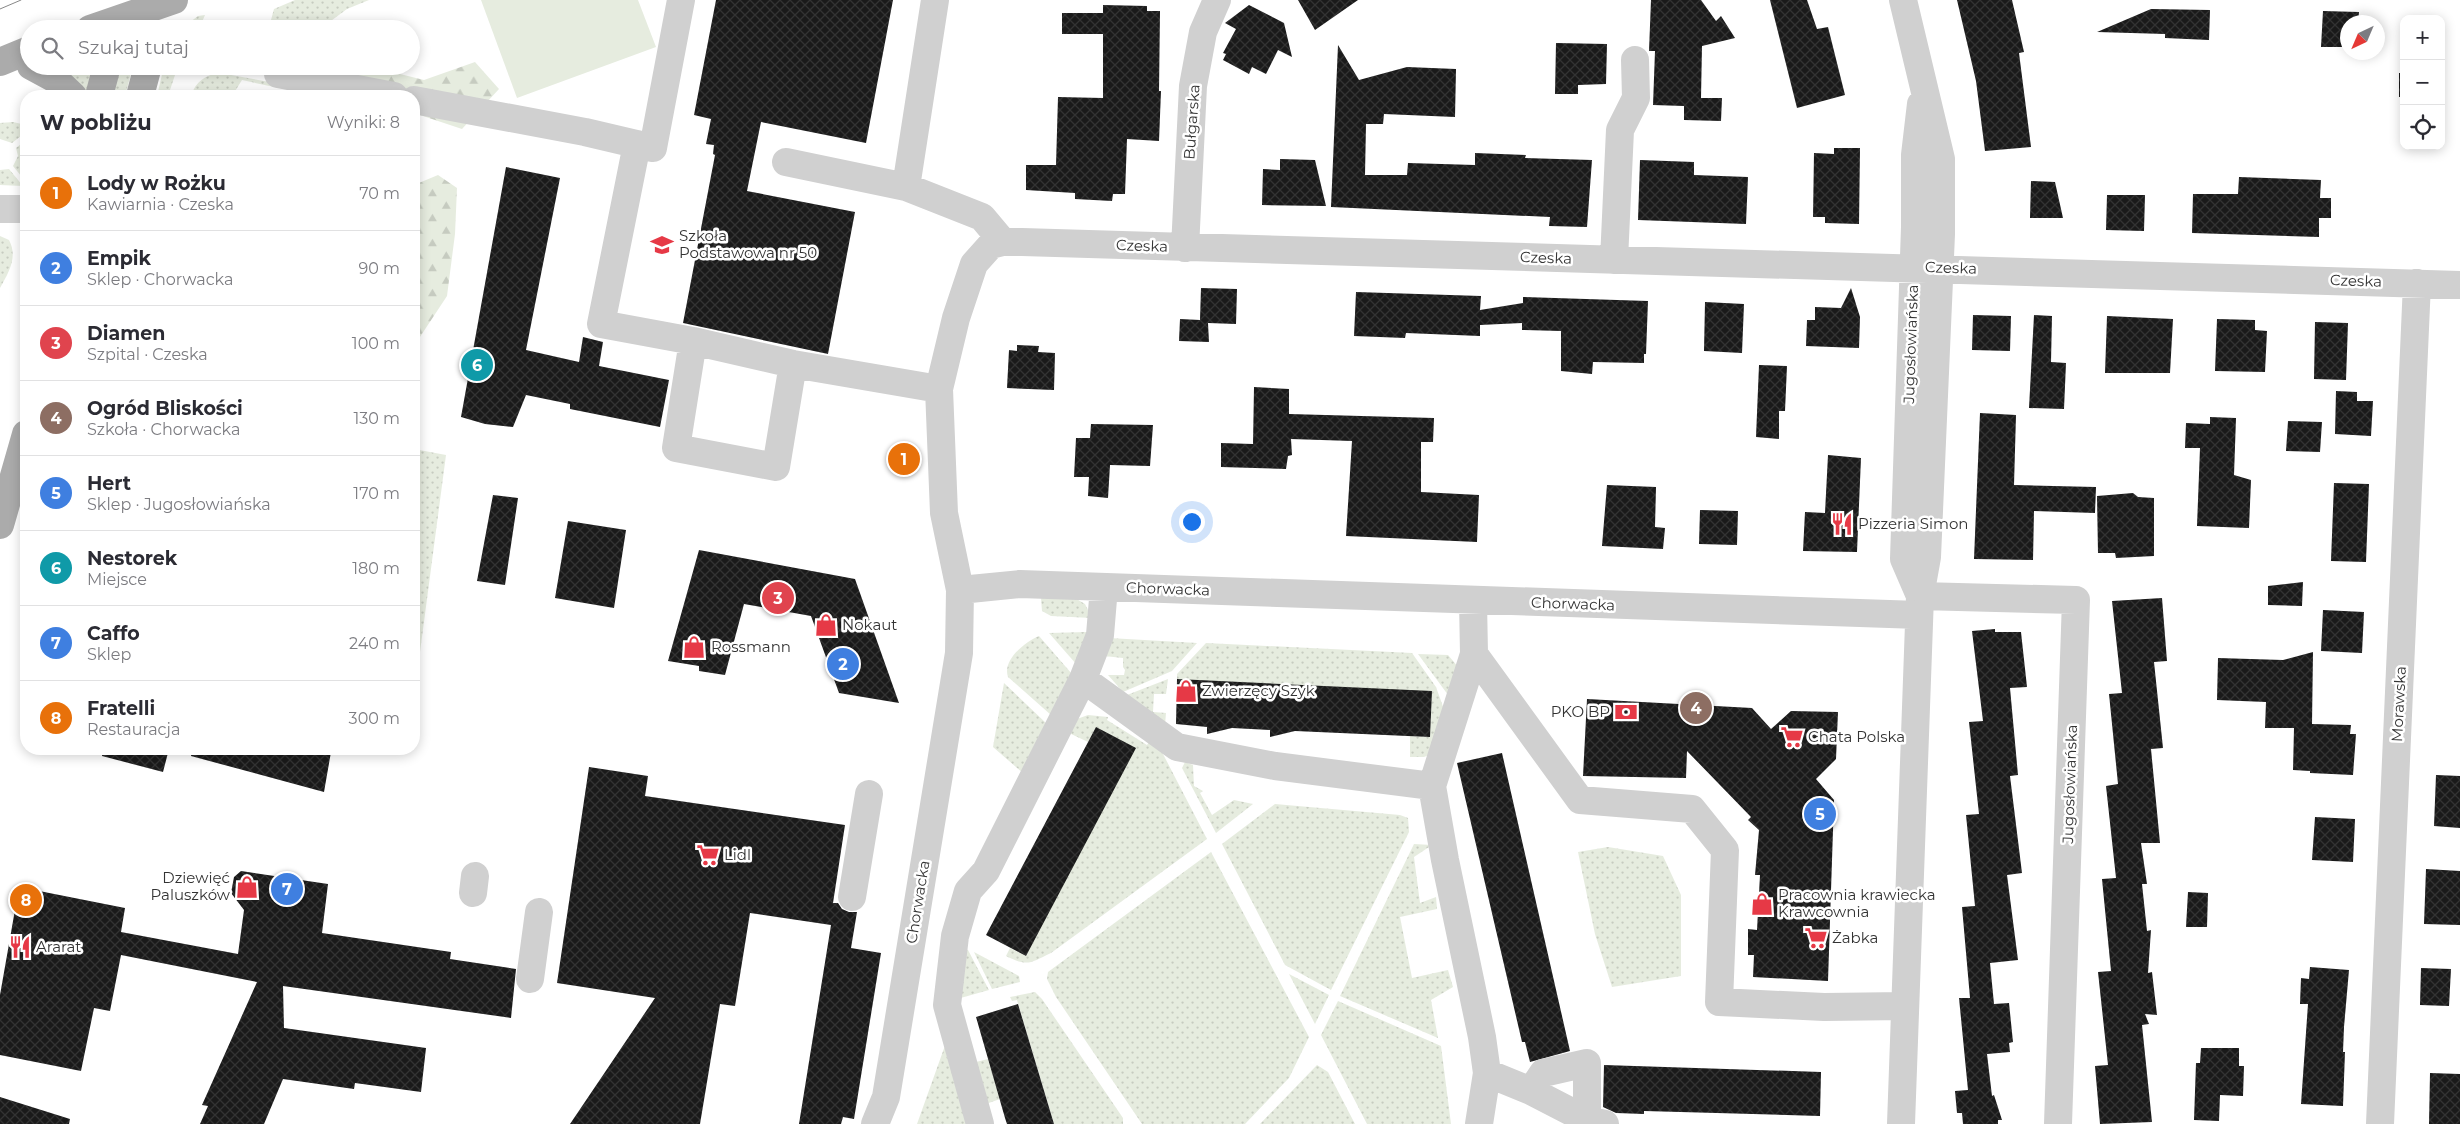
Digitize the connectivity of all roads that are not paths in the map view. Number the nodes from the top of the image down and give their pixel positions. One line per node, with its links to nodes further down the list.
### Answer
1 (681, 0): 17 (street)
2 (935, 0): 19 (street)
3 (1217, 0): 23 (street, Bułgarska)
4 (1903, 0): 25 (street, Jugosłowiańska)
5 (165, 8): 6 (main road)
6 (119, 16)
7 (1635, 60): 24 (street)
8 (46, 75): 12 (main road)
9 (105, 75): 13 (main road)
10 (146, 75): 14 (main road)
11 (283, 75): 15 (street)
12 (66, 90)
13 (101, 90)
14 (142, 90)
15 (362, 90)
16 (420, 101): 17 (street)
17 (637, 144): 28 (street)
18 (786, 162): 19 (street)
19 (906, 187): 22 (street)
20 (0, 209): 21 (street)
21 (20, 209)
22 (1003, 242): 23 (street, Czeska); 30 (street)
23 (1186, 248): 24 (street, Czeska)
24 (1614, 260): 25 (street, Czeska)
25 (1926, 268): 26 (street, Czeska); 36 (street, Jugosłowiańska)
26 (2417, 283): 27 (street, Czeska); 53 (street, Morawska)
27 (2460, 285)
28 (693, 342): 29 (street); 29 (street)
29 (793, 364): 30 (street)
30 (939, 388): 34 (street)
31 (20, 455): 32 (main road)
32 (0, 525)
33 (1104, 587): 34 (street, Chorwacka); 35 (street, Chorwacka); 38 (street)
34 (960, 590): 48 (street, Chorwacka)
35 (1473, 601): 36 (street, Chorwacka); 37 (street)
36 (1919, 605): 44 (street, Jugosłowiańska); 52 (street, Jugosłowiańska)
37 (1474, 654): 39 (street); 44 (street)
38 (1083, 679): 39 (street); 49 (street)
39 (1432, 786): 45 (street)
40 (869, 794): 41 (street)
41 (852, 897)
42 (539, 912): 43 (street)
43 (530, 979)
44 (1905, 1006): 51 (street, Jugosłowiańska)
45 (1487, 1073): 46 (street); 50 (street)
46 (1531, 1092): 47 (street); 47 (street)
47 (1596, 1122)
48 (875, 1124)
49 (980, 1124)
50 (1479, 1124)
51 (1901, 1124)
52 (2058, 1124)
53 (2380, 1124)

